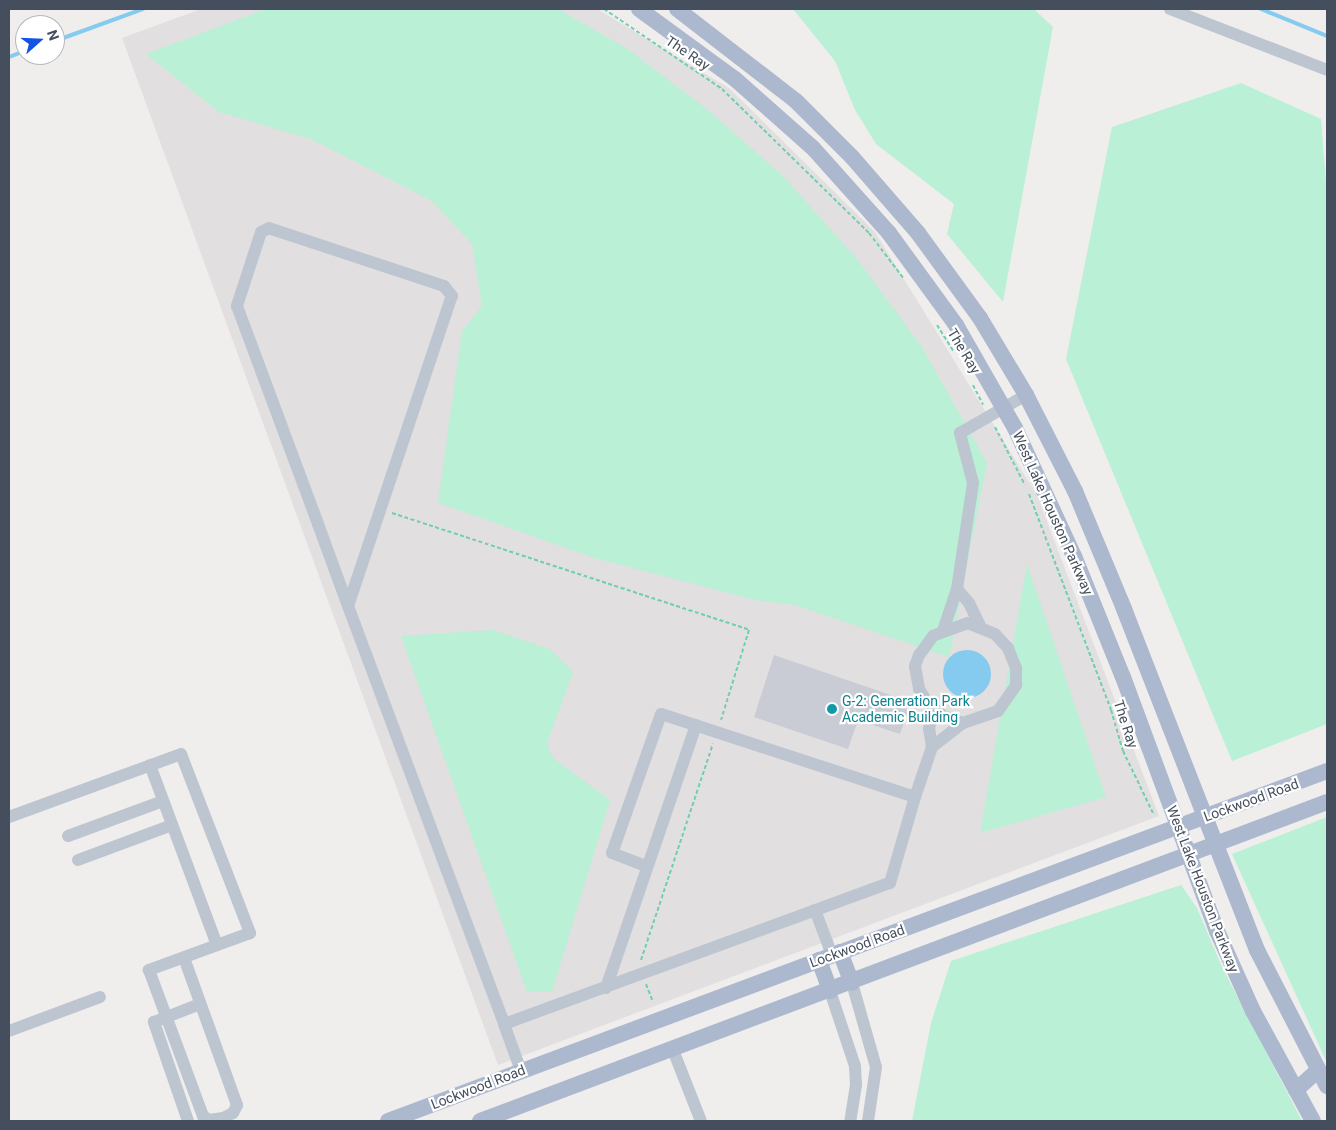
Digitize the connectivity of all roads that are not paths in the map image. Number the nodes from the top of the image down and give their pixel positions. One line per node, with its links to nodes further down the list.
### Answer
1 (639, 9): 6 (main road, West Lake Houston Parkway)
2 (677, 9): 5 (main road, West Lake Houston Parkway)
3 (1170, 9): 4 (street)
4 (1327, 70)
5 (1026, 395): 6 (street); 21 (main road, West Lake Houston Parkway)
6 (1004, 408): 7 (street); 23 (main road, West Lake Houston Parkway)
7 (957, 589): 9 (street); 10 (street)
8 (348, 606): 8 (street); 39 (street)
9 (980, 626): 10 (street); 12 (street)
10 (943, 631): 11 (street)
11 (933, 708): 12 (street); 14 (street)
12 (963, 723): 14 (street)
13 (696, 725): 17 (street); 28 (street); 28 (street)
14 (932, 747): 17 (street)
15 (150, 766): 18 (street); 20 (street); 30 (street)
16 (1327, 772): 21 (main road, Lockwood Road)
17 (916, 797): 29 (street)
18 (163, 801): 22 (street); 24 (street)
19 (1327, 802): 25 (main road, Lockwood Road)
20 (9, 817)
21 (1204, 817): 23 (main road, Lockwood Road); 25 (main road, West Lake Houston Parkway)
22 (172, 825): 27 (street); 30 (street)
23 (1178, 827): 26 (main road, West Lake Houston Parkway); 31 (main road, Lockwood Road)
24 (68, 836)
25 (1214, 845): 26 (main road, Lockwood Road); 43 (main road, West Lake Houston Parkway)
26 (1188, 855): 33 (main road, Lockwood Road); 44 (main road, West Lake Houston Parkway)
27 (78, 860)
28 (646, 866): 34 (street)
29 (815, 910): 31 (street); 34 (street)
30 (217, 945): 32 (street)
31 (830, 956): 33 (main road); 35 (main road); 42 (main road, Lockwood Road)
32 (184, 958): 37 (street); 38 (street)
33 (852, 983): 35 (main road, Lockwood Road); 51 (street)
34 (606, 988): 39 (street)
35 (830, 991): 41 (main road, Lockwood Road); 50 (street)
36 (100, 997): 40 (street)
37 (200, 1004): 38 (street); 45 (street)
38 (166, 1016): 45 (street); 46 (street)
39 (504, 1024): 42 (street)
40 (9, 1031)
41 (673, 1050): 48 (main road, Lockwood Road); 49 (street)
42 (521, 1071): 47 (main road, Lockwood Road)
43 (1324, 1078): 44 (main road)
44 (1296, 1090): 52 (main road, West Lake Houston Parkway)
45 (223, 1120)
46 (188, 1121)
47 (388, 1121)
48 (480, 1121)
49 (701, 1121)
50 (853, 1121)
51 (868, 1121)
52 (1313, 1121)

